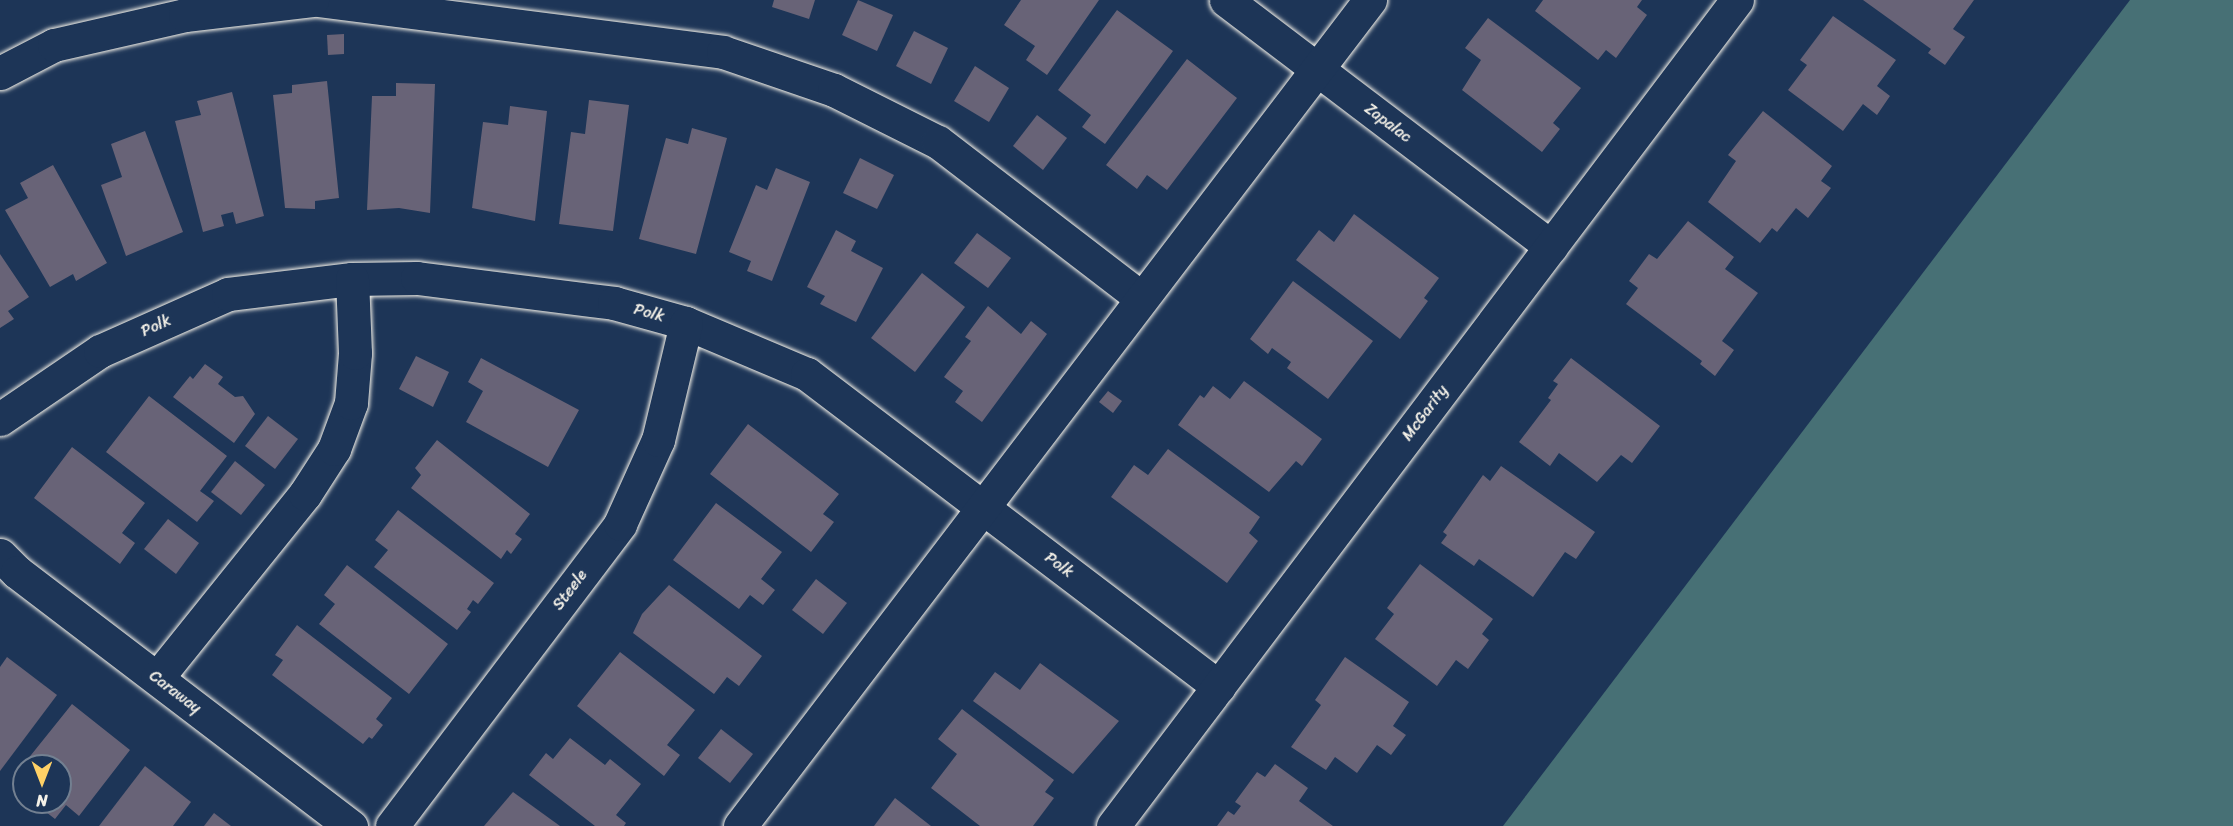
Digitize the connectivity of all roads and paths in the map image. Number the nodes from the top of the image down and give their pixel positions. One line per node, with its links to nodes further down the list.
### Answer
1 (312, 0): 7 (street)
2 (318, 0): 10 (street)
3 (1226, 0): 6 (street, Zapalac)
4 (1370, 0): 6 (street)
5 (1737, 0): 8 (street, McGarity)
6 (1317, 69): 8 (street, Zapalac); 10 (street)
7 (0, 73)
8 (1551, 247): 16 (street, McGarity)
9 (352, 279): 11 (street, Polk); 12 (street, Polk); 15 (street)
10 (1141, 298): 13 (street)
11 (686, 323): 13 (street, Polk); 18 (street, Steele)
12 (0, 419)
13 (982, 507): 16 (street, Polk); 19 (street)
14 (0, 555): 15 (street, Caraway)
15 (157, 678): 17 (street, Caraway)
16 (1219, 687): 20 (street, McGarity)
17 (351, 826)
18 (392, 826)
19 (740, 826)
20 (1113, 826)

